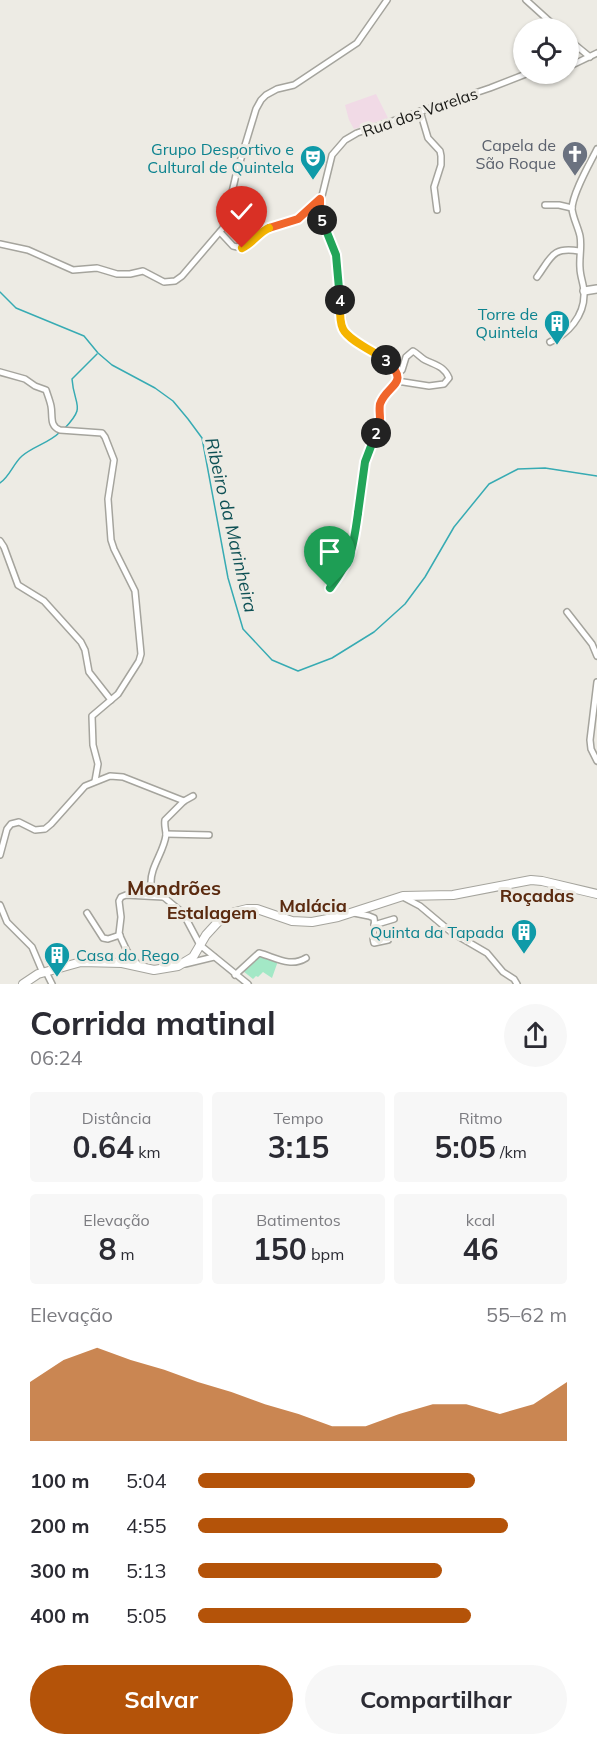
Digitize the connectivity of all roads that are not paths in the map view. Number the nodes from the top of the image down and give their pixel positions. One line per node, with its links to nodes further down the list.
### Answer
1 (387, 0): 16 (street)
2 (526, 0): 3 (street)
3 (546, 18)
4 (579, 48): 6 (street)
5 (597, 52): 6 (street)
6 (590, 57): 7 (street)
7 (579, 62)
8 (513, 79): 9 (street, Rua dos Varelas)
9 (420, 111): 12 (street, Rua dos Varelas); 15 (street)
10 (597, 149): 11 (street)
11 (595, 161): 14 (street)
12 (320, 199): 16 (street); 24 (street, Rua dos Varelas)
13 (545, 205): 14 (street)
14 (572, 208): 18 (street)
15 (437, 210)
16 (220, 232): 17 (street)
17 (0, 244)
18 (579, 251): 19 (street); 21 (street)
19 (537, 277)
20 (597, 288): 21 (street)
21 (584, 291): 22 (street)
22 (550, 342)
23 (0, 372): 31 (street)
24 (397, 373): 25 (street); 25 (street)
25 (397, 381): 27 (street)
26 (0, 541): 31 (street)
27 (330, 588)
28 (567, 612): 29 (street)
29 (597, 656)
30 (597, 682): 32 (street)
31 (111, 700): 33 (street)
32 (597, 761)
33 (95, 781): 35 (street); 38 (street)
34 (193, 796): 35 (street)
35 (184, 801): 36 (street)
36 (166, 834): 37 (street); 41 (street)
37 (209, 835)
38 (0, 855)
39 (597, 894): 40 (main road)
40 (400, 896): 44 (main road); 61 (street)
41 (164, 897): 49 (street); 51 (street)
42 (0, 905): 56 (street)
43 (87, 913): 49 (street)
44 (351, 913): 45 (street); 51 (main road)
45 (372, 917): 47 (street); 48 (street)
46 (394, 919): 47 (street)
47 (386, 921): 48 (street)
48 (374, 926): 50 (street)
49 (120, 935): 55 (street)
50 (388, 940)
51 (201, 946): 52 (street); 54 (main road)
52 (214, 957): 54 (street); 57 (street)
53 (306, 958): 57 (street)
54 (175, 967): 55 (main road)
55 (141, 968): 56 (main road)
56 (44, 972): 58 (main road); 59 (street)
57 (236, 975): 60 (street)
58 (23, 984)
59 (52, 984)
60 (248, 984)
61 (517, 984)

